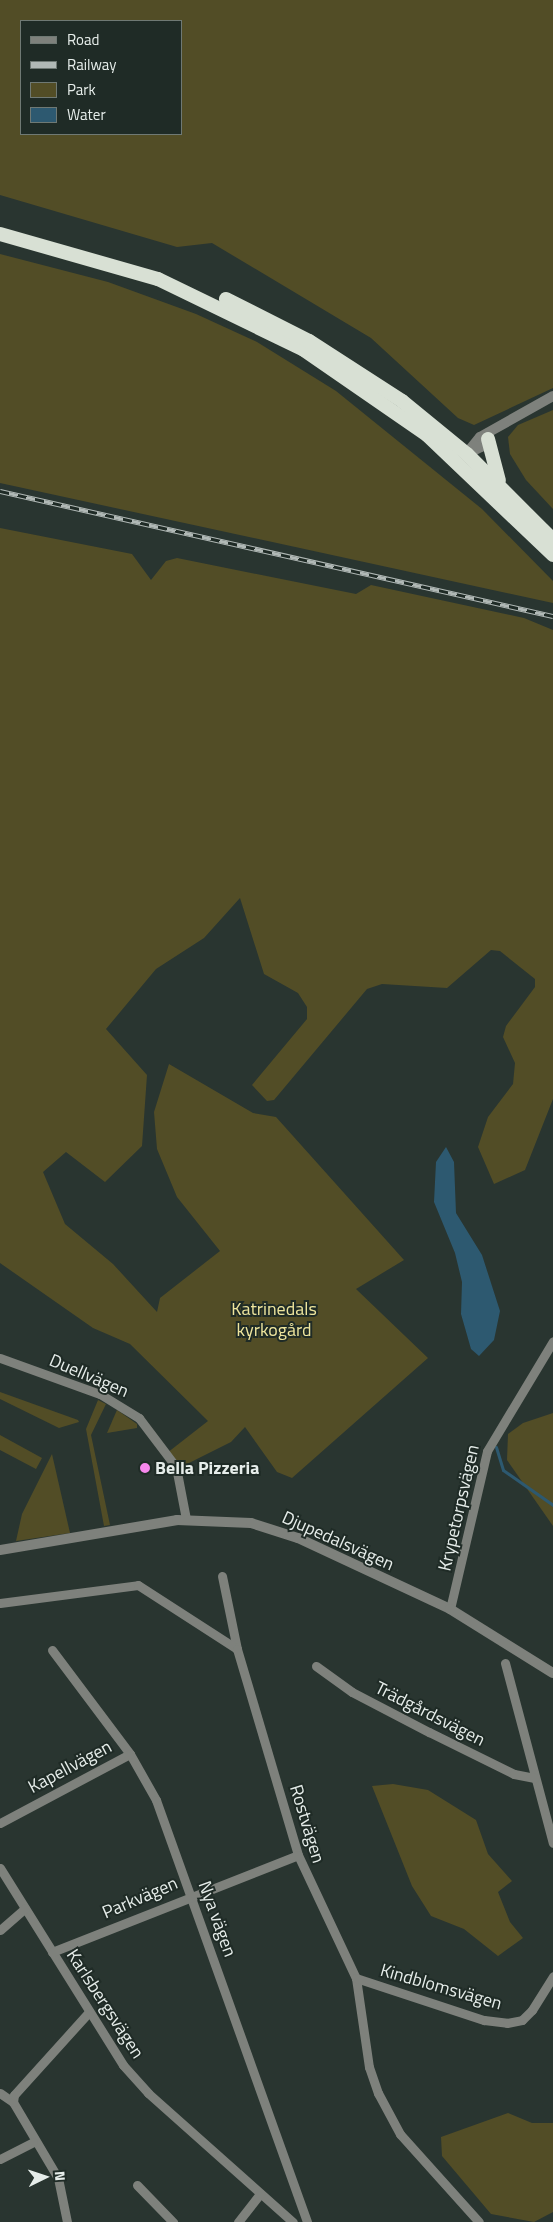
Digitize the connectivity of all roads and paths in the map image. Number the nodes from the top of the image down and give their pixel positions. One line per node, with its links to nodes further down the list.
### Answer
1 (0, 225): 5 (highway)
2 (0, 234): 5 (highway)
3 (553, 396): 4 (street)
4 (489, 436): 5 (street); 6 (highway)
5 (463, 459): 6 (highway); 8 (highway)
6 (501, 487): 7 (highway)
7 (553, 540)
8 (553, 554)
9 (553, 1341): 15 (street, Krypetorpsvägen)
10 (0, 1358): 11 (street, Duellvägen)
11 (186, 1519): 12 (street, Djupedalsvägen); 15 (street, Djupedalsvägen)
12 (0, 1550)
13 (222, 1576): 16 (street, Rostvägen)
14 (0, 1603): 16 (street)
15 (450, 1609): 20 (street, Djupedalsvägen)
16 (237, 1649): 25 (street, Rostvägen)
17 (52, 1650): 21 (street, Nya vägen)
18 (505, 1663): 22 (street)
19 (316, 1666): 22 (street, Trädgårdsvägen)
20 (553, 1673)
21 (130, 1754): 23 (street, Kapellvägen); 27 (street, Nya vägen)
22 (535, 1778): 24 (street)
23 (0, 1824)
24 (553, 1843)
25 (298, 1855): 27 (street, Parkvägen); 32 (street, Rostvägen)
26 (0, 1868): 28 (street, Karlsbergsvägen)
27 (192, 1894): 30 (street, Parkvägen); 44 (street, Nya vägen)
28 (25, 1908): 29 (street); 30 (street, Karlsbergsvägen)
29 (0, 1930)
30 (52, 1952): 33 (street, Karlsbergsvägen)
31 (553, 1976): 32 (street, Kindblomsvägen)
32 (356, 1978): 45 (street, Rostvägen)
33 (88, 2013): 35 (street); 39 (street, Karlsbergsvägen)
34 (0, 2093): 35 (street)
35 (13, 2102): 36 (street)
36 (33, 2142): 37 (street); 40 (street)
37 (0, 2159)
38 (137, 2185): 41 (street)
39 (260, 2194): 42 (street); 43 (street, Karlsbergsvägen)
40 (67, 2222)
41 (173, 2222)
42 (238, 2222)
43 (293, 2222)
44 (307, 2222)
45 (479, 2222)

